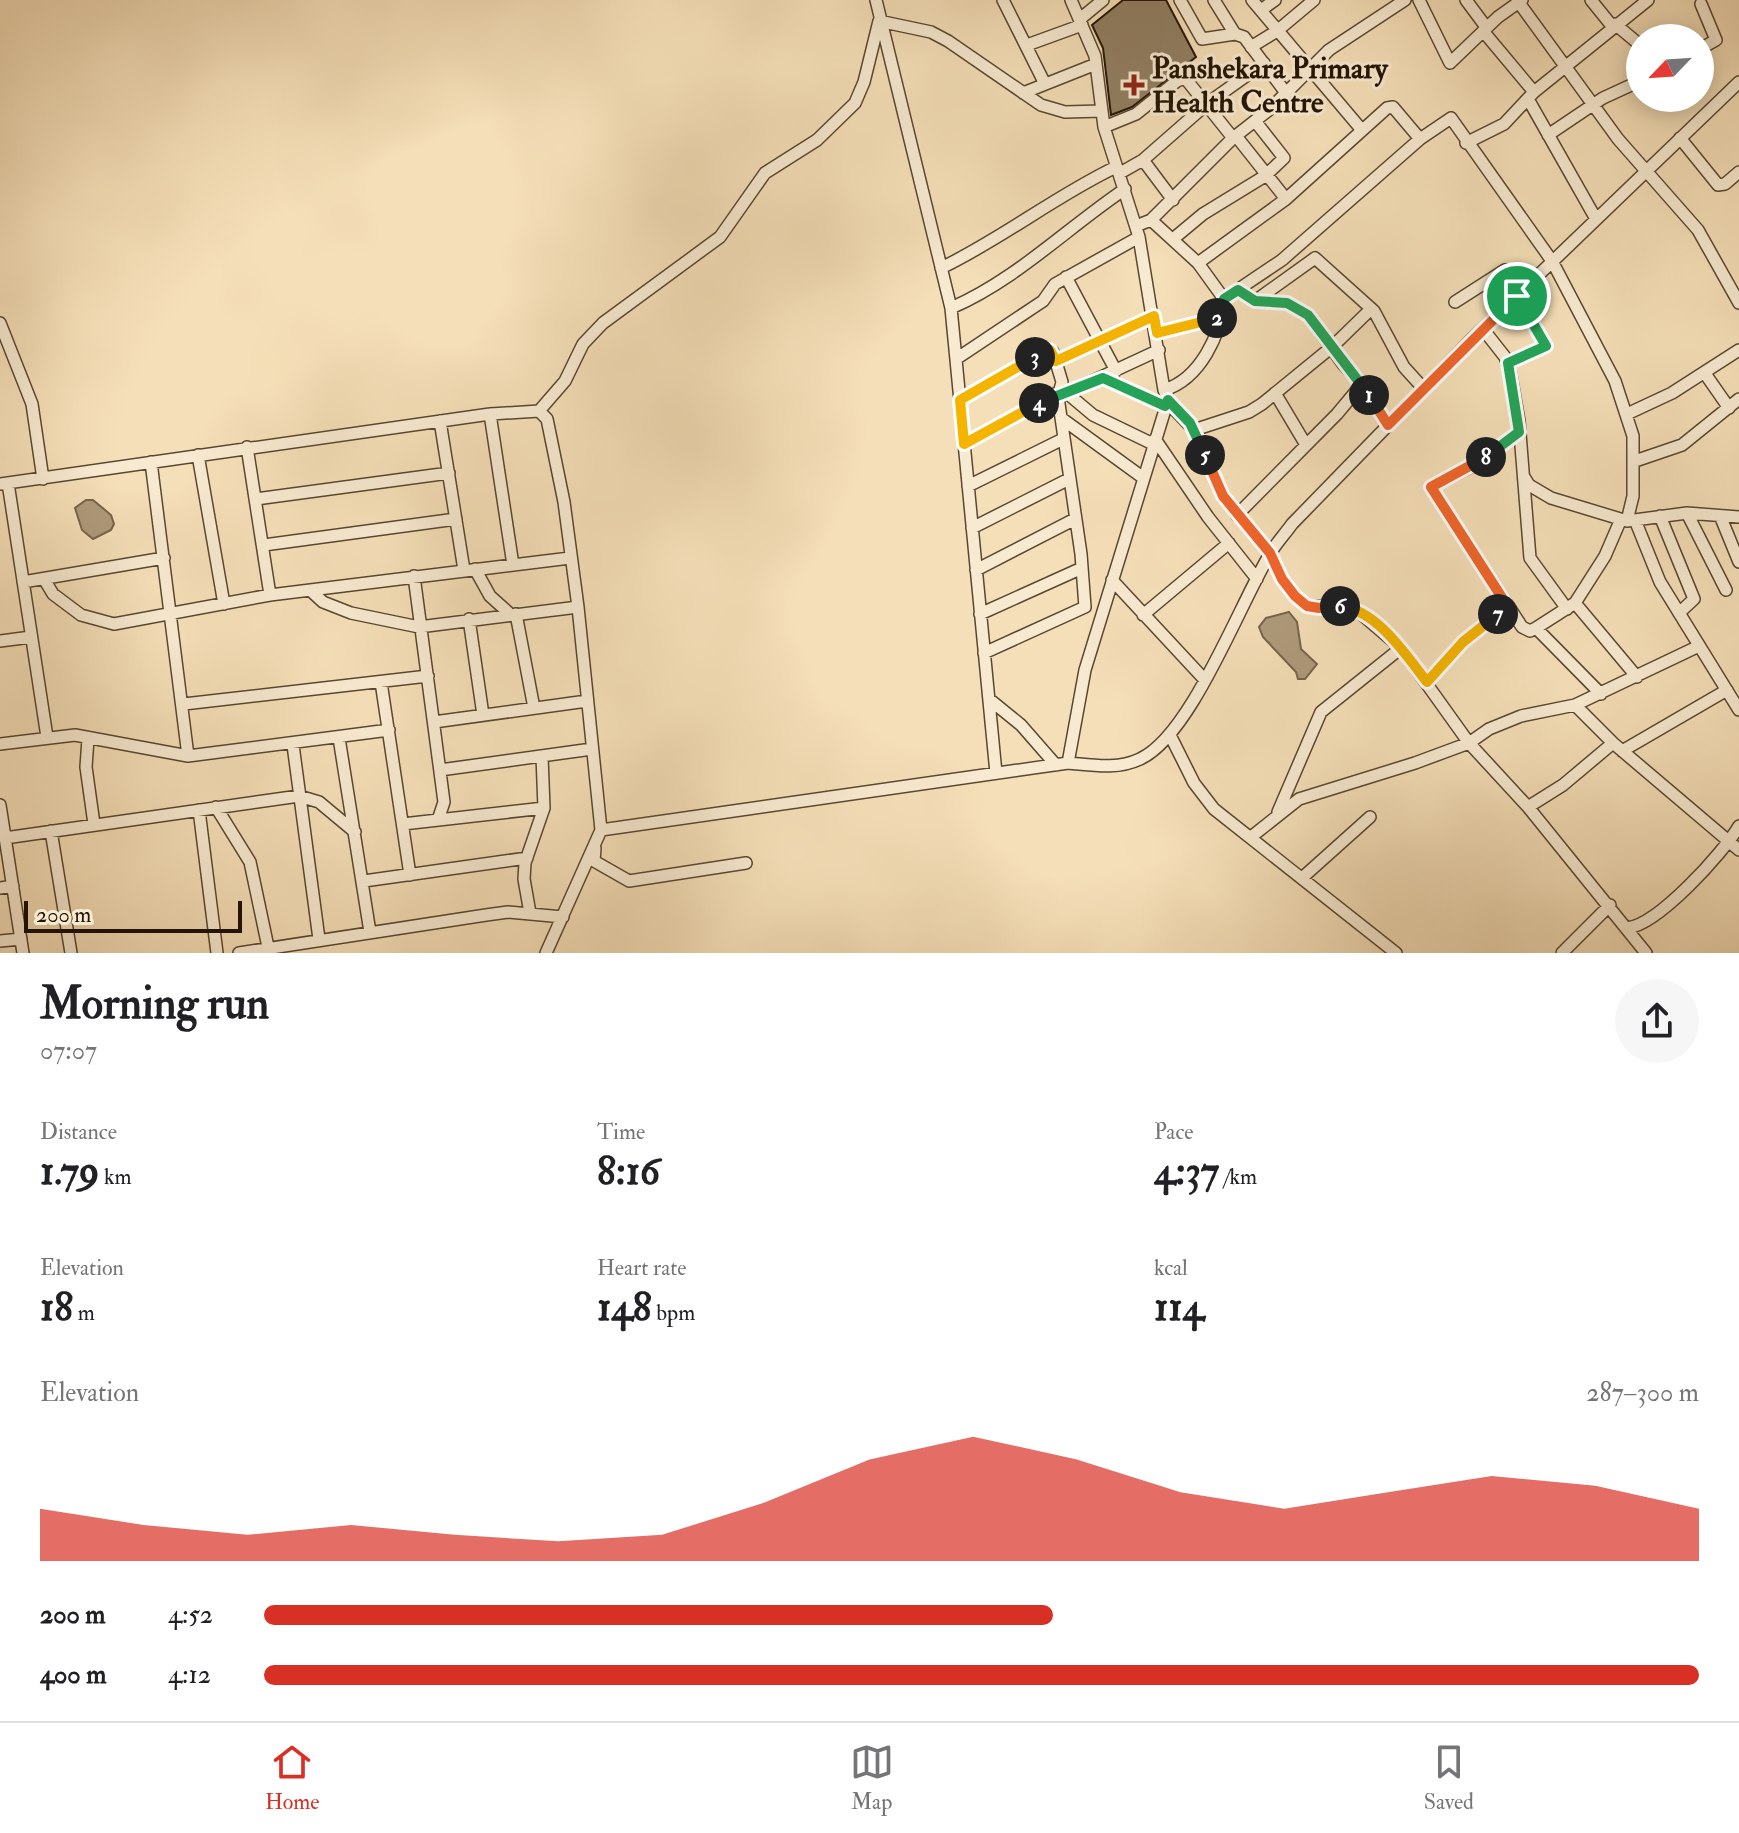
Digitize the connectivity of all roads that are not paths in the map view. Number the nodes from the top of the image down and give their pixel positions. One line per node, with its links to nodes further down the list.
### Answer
1 (876, 0): 18 (street)
2 (1003, 0): 26 (street)
3 (1071, 0): 19 (street)
4 (1103, 0): 19 (street)
5 (1180, 0): 24 (street)
6 (1214, 0): 24 (street)
7 (1252, 0): 17 (street)
8 (1275, 0): 17 (street)
9 (1405, 0): 31 (street)
10 (1419, 0): 22 (street)
11 (1466, 0): 22 (street)
12 (1591, 0): 21 (street)
13 (1648, 0): 21 (street)
14 (1313, 1): 23 (street)
15 (1520, 1): 22 (street); 30 (street)
16 (1701, 4): 20 (street)
17 (1261, 10): 23 (street)
18 (879, 21): 35 (street); 63 (street); 96 (street)
19 (1081, 22): 26 (street); 29 (street)
20 (1709, 24)
21 (1614, 25): 25 (street); 30 (street)
22 (1484, 29): 37 (street)
23 (1277, 31): 27 (street); 31 (street)
24 (1235, 34): 27 (street)
25 (1626, 34)
26 (1027, 45): 33 (street)
27 (1251, 47): 28 (street)
28 (1264, 63): 36 (street); 38 (street)
29 (1096, 64): 33 (street); 40 (street)
30 (1568, 66): 37 (street); 39 (street)
31 (1311, 68): 36 (street); 43 (street)
32 (1739, 82): 46 (street)
33 (1045, 84): 35 (street)
34 (1626, 87): 39 (street)
35 (1023, 93): 40 (street)
36 (1286, 93): 41 (street)
37 (1531, 96): 44 (street); 48 (street)
38 (1208, 103): 42 (street); 45 (street); 49 (street)
39 (1594, 106): 44 (street); 51 (street)
40 (1102, 111): 42 (street)
41 (1255, 121): 45 (street); 53 (street)
42 (1104, 127): 50 (street)
43 (1361, 129): 47 (street); 55 (street)
44 (1548, 135): 57 (street)
45 (1234, 137): 53 (street); 56 (street)
46 (1680, 138): 51 (street); 52 (street)
47 (1420, 139): 48 (street); 65 (street)
48 (1466, 143): 61 (street)
49 (1143, 160): 50 (street); 56 (street)
50 (1118, 170): 54 (street); 63 (street)
51 (1644, 171): 57 (street); 70 (street)
52 (1739, 172)
53 (1265, 176): 55 (street); 60 (street)
54 (1125, 189): 59 (street); 71 (street)
55 (1286, 199): 62 (street)
56 (1173, 200): 58 (street)
57 (1596, 219): 61 (street)
58 (1151, 220): 59 (street); 60 (street)
59 (1138, 232): 64 (street); 73 (street)
60 (1173, 239): 62 (street)
61 (1552, 261): 66 (street); 98 (street)
62 (1198, 263): 67 (street)
63 (941, 268): 71 (street)
64 (1066, 277): 78 (street); 82 (street)
65 (1238, 290): 67 (street); 68 (street)
66 (1519, 293): 69 (street); 76 (street); 84 (street)
67 (1224, 299): 74 (street)
68 (1255, 301): 72 (street); 79 (street)
69 (1455, 302)
70 (1739, 303)
71 (951, 308): 82 (street)
72 (1371, 309): 79 (street); 89 (street)
73 (1154, 316): 77 (street); 78 (street)
74 (1222, 317): 77 (street); 92 (street)
75 (0, 323): 115 (street)
76 (1483, 329): 84 (street); 89 (street)
77 (1157, 333): 80 (street)
78 (1100, 340): 83 (street); 85 (street)
79 (1333, 346): 88 (street); 90 (street)
80 (1159, 350): 85 (street); 92 (street)
81 (1739, 350): 86 (street)
82 (956, 359): 94 (street)
83 (1056, 361): 91 (street); 94 (street)
84 (1508, 363): 103 (street)
85 (1116, 371): 87 (street)
86 (1706, 375): 95 (street); 98 (street)
87 (1103, 378): 91 (street); 92 (street)
88 (1362, 384): 101 (street); 107 (street)
89 (1423, 388): 101 (street)
90 (1275, 393): 102 (street); 107 (street)
91 (1061, 395): 99 (street); 105 (street); 106 (street)
92 (1166, 399): 102 (street); 105 (street)
93 (1739, 399): 95 (street)
94 (960, 400): 106 (street)
95 (1729, 408): 110 (street)
96 (539, 411): 97 (street); 133 (street)
97 (490, 414): 100 (street); 135 (street)
98 (1627, 414): 110 (street)
99 (1061, 418): 104 (street); 114 (street)
100 (440, 421): 108 (street); 112 (street)
101 (1388, 425): 131 (street)
102 (1194, 430): 121 (street)
103 (1519, 432): 113 (street); 150 (street)
104 (1063, 439): 116 (street); 118 (street)
105 (1154, 441): 114 (street); 129 (street)
106 (964, 444): 118 (street)
107 (1306, 445): 121 (street)
108 (247, 447): 109 (street); 119 (street)
109 (198, 455): 111 (street); 147 (street)
110 (1635, 461): 127 (street)
111 (151, 462): 115 (street); 132 (street)
112 (449, 473): 119 (street); 125 (street)
113 (1523, 474): 127 (street); 148 (street)
114 (1142, 477): 142 (street)
115 (43, 479): 117 (street)
116 (1069, 479): 126 (street); 128 (street)
117 (3, 481): 143 (street)
118 (968, 486): 128 (street)
119 (256, 499): 130 (street)
120 (1687, 513): 122 (street); 124 (street); 145 (street)
121 (1237, 515): 131 (street)
122 (1660, 516): 127 (street); 151 (street)
123 (1739, 517): 124 (street)
124 (1721, 518): 134 (street)
125 (456, 519): 130 (street); 137 (street)
126 (1075, 519): 136 (street); 138 (street)
127 (1628, 520): 148 (street); 151 (street)
128 (972, 528): 138 (street)
129 (1229, 543): 141 (street); 155 (street)
130 (264, 545): 146 (street)
131 (1270, 553): 141 (street); 162 (street)
132 (164, 558): 140 (street); 152 (street)
133 (570, 558): 135 (street); 149 (street)
134 (1739, 562)
135 (513, 565): 137 (street)
136 (1082, 568): 154 (street); 163 (street)
137 (470, 570): 139 (street); 153 (street)
138 (976, 570): 154 (street)
139 (414, 576): 144 (street); 157 (street)
140 (44, 579): 143 (street); 152 (street)
141 (1257, 579): 166 (street)
142 (1112, 580): 155 (street); 192 (street)
143 (23, 582): 159 (street)
144 (310, 590): 146 (street); 157 (street)
145 (1726, 590)
146 (270, 595): 147 (street)
147 (224, 604): 152 (street)
148 (1571, 606): 158 (street); 165 (street)
149 (578, 607): 153 (street); 172 (street)
150 (1508, 607): 158 (street); 168 (street)
151 (1679, 613): 161 (street)
152 (172, 614): 173 (street)
153 (513, 614): 156 (street); 175 (street)
154 (980, 614): 163 (street)
155 (1143, 615): 166 (street)
156 (469, 619): 157 (street); 177 (street)
157 (419, 627): 164 (street)
158 (1536, 628): 170 (street)
159 (31, 637): 160 (street); 181 (street)
160 (0, 641)
161 (1699, 646): 165 (street); 169 (street)
162 (1401, 648): 168 (street); 201 (street)
163 (984, 653): 171 (street)
164 (428, 676): 167 (street); 178 (street)
165 (1637, 677): 170 (street)
166 (1204, 679): 180 (street)
167 (381, 682): 173 (street); 179 (street)
168 (1427, 682): 184 (street)
169 (1727, 690): 176 (street); 189 (street)
170 (1601, 694): 174 (street)
171 (989, 699): 192 (street); 194 (street)
172 (587, 701): 175 (street); 188 (street)
173 (184, 704): 190 (street)
174 (1575, 705): 184 (street); 185 (street)
175 (534, 708): 177 (street)
176 (1739, 710)
177 (483, 715): 178 (street)
178 (434, 722): 193 (street)
179 (389, 730): 182 (street); 205 (street)
180 (1170, 735): 192 (street); 210 (street)
181 (47, 737): 183 (street); 186 (street)
182 (339, 738): 187 (street); 208 (street)
183 (88, 739): 190 (street); 204 (street)
184 (1469, 743): 198 (street); 201 (street)
185 (1613, 743): 189 (street); 198 (street)
186 (0, 744)
187 (293, 745): 190 (street); 195 (street)
188 (592, 749): 191 (street); 209 (street)
189 (1622, 751): 212 (street)
190 (188, 756)
191 (542, 756): 193 (street); 199 (street)
192 (1062, 764): 194 (street)
193 (440, 770): 203 (street)
194 (996, 773): 209 (street)
195 (299, 796): 197 (street); 208 (street); 225 (street)
196 (0, 805): 211 (street)
197 (216, 807): 200 (street); 227 (street)
198 (1528, 807): 219 (street)
199 (544, 808): 203 (street); 213 (street)
200 (199, 810): 204 (street); 230 (street)
201 (1278, 813): 210 (street)
202 (1370, 817): 216 (street)
203 (438, 820): 205 (street)
204 (94, 824): 207 (street)
205 (403, 824): 215 (street)
206 (1739, 826): 212 (street)
207 (51, 831): 211 (street); 229 (street)
208 (355, 832): 217 (street)
209 (598, 834): 214 (street); 221 (street)
210 (1251, 837): 216 (street)
211 (5, 838): 218 (street)
212 (1734, 846): 222 (street)
213 (527, 858): 215 (street); 220 (street)
214 (746, 863)
215 (410, 875): 217 (street)
216 (1302, 878): 234 (street)
217 (364, 881): 223 (street)
218 (6, 887): 224 (street)
219 (1610, 905): 222 (street); 235 (street)
220 (530, 913): 221 (street); 223 (street)
221 (563, 917): 233 (street)
222 (1627, 928): 236 (street)
223 (370, 932): 225 (street)
224 (21, 939): 226 (street); 228 (street)
225 (317, 940): 227 (street); 232 (street)
226 (0, 941)
227 (268, 947): 231 (street)
228 (23, 953)
229 (71, 953)
230 (217, 953)
231 (239, 953)
232 (320, 953)
233 (546, 953)
234 (1396, 953)
235 (1562, 953)
236 (1646, 953)

